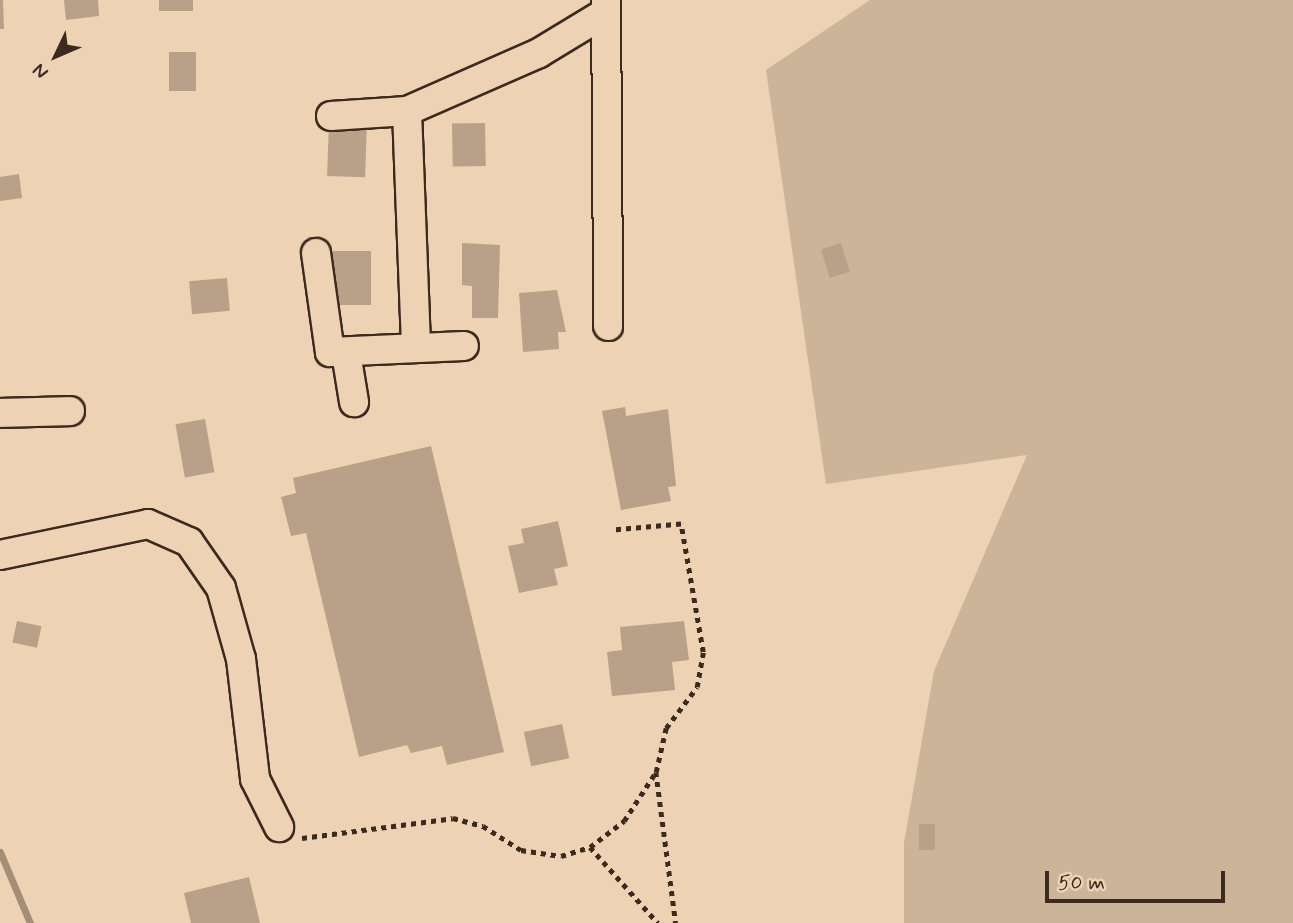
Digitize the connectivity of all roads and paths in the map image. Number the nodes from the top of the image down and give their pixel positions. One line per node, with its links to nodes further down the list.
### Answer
1 (606, 7): 2 (street); 5 (street)
2 (407, 111): 3 (street); 6 (street)
3 (331, 116)
4 (316, 253): 8 (street)
5 (608, 326)
6 (416, 345): 7 (street); 8 (street)
7 (464, 346)
8 (346, 353): 9 (street)
9 (354, 402)
10 (70, 411): 11 (street)
11 (0, 414)
12 (613, 530): 14 (path)
13 (0, 555): 15 (street)
14 (656, 772): 16 (path); 18 (path)
15 (279, 827): 16 (path)
16 (590, 847): 17 (path)
17 (658, 923)
18 (676, 923)

